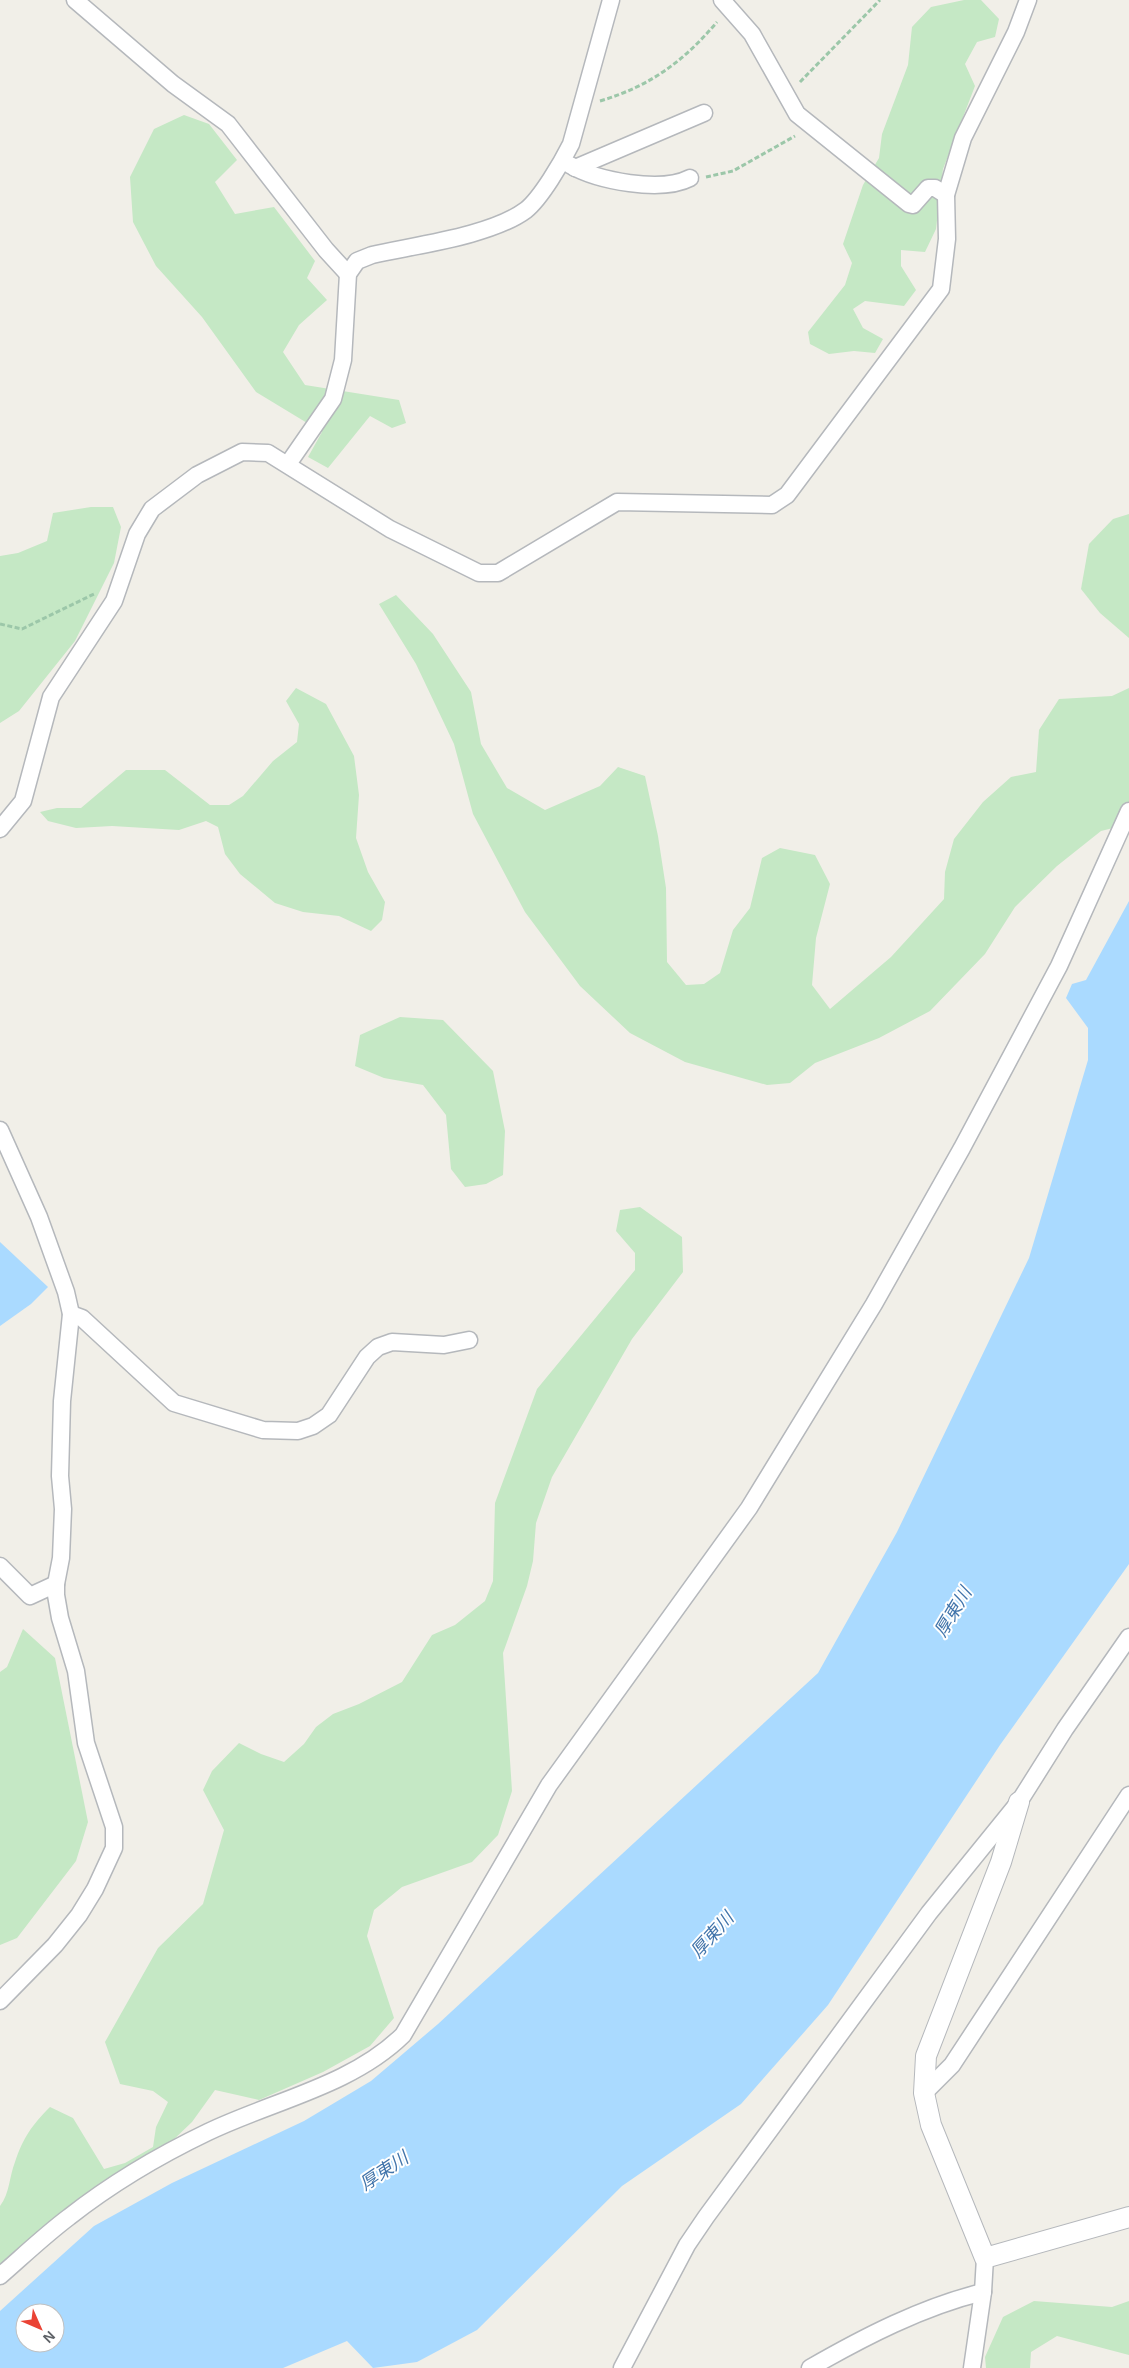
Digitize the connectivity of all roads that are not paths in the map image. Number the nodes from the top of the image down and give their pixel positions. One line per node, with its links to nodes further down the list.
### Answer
1 (75, 0): 9 (street)
2 (611, 0): 6 (street)
3 (1028, 0): 8 (street)
4 (726, 3): 8 (street)
5 (704, 113): 6 (street)
6 (569, 165): 7 (street); 9 (street)
7 (690, 178)
8 (946, 195): 10 (street)
9 (348, 274): 10 (street)
10 (288, 464): 12 (street)
11 (1129, 811): 25 (street)
12 (0, 829)
13 (0, 1130): 14 (street)
14 (71, 1314): 15 (street); 17 (street)
15 (469, 1340)
16 (0, 1566): 17 (street)
17 (56, 1584): 21 (street)
18 (1129, 1636): 20 (street)
19 (1129, 1795): 22 (street)
20 (1019, 1802): 22 (street); 27 (street)
21 (0, 2001)
22 (924, 2093): 24 (street)
23 (1129, 2217): 24 (street)
24 (985, 2258): 26 (street)
25 (0, 2276)
26 (983, 2292): 28 (street); 29 (street)
27 (622, 2368)
28 (810, 2368)
29 (972, 2368)

